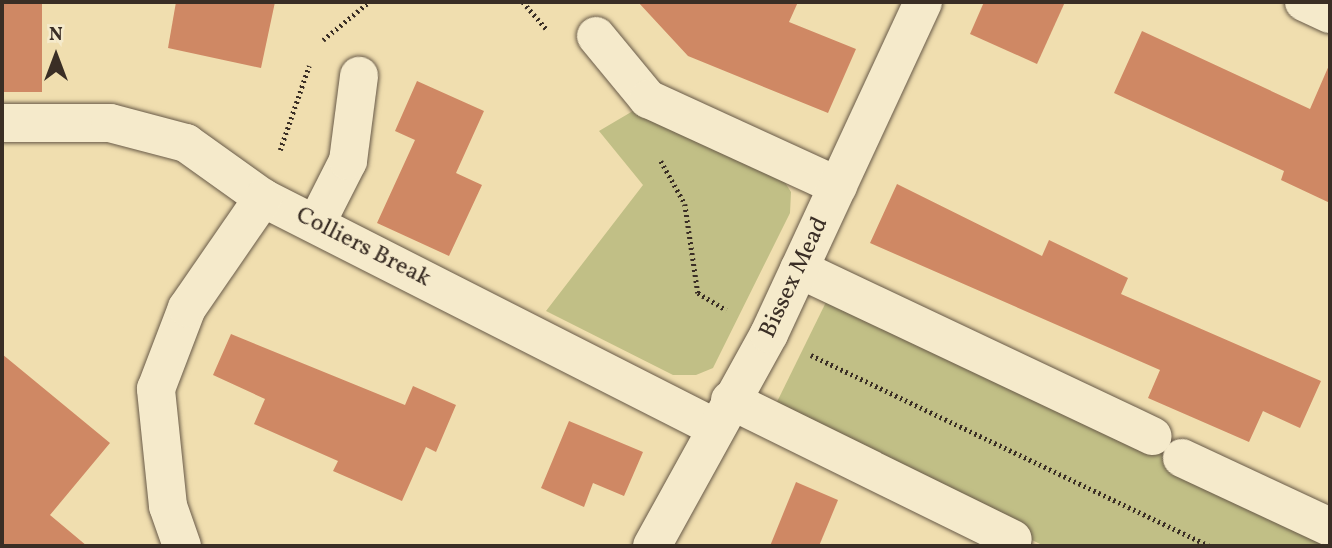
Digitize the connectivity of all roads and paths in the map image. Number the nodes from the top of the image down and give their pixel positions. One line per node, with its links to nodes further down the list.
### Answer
1 (923, 2): 7 (street, Bissex Mead)
2 (1304, 2): 3 (street)
3 (1330, 14)
4 (596, 36): 7 (street)
5 (359, 76): 9 (street)
6 (2, 123): 8 (street, Colliers Break)
7 (838, 186): 10 (street, Bissex Mead)
8 (263, 198): 9 (street, Colliers Break); 14 (street)
9 (316, 224): 11 (street, Colliers Break)
10 (799, 269): 11 (street, Bissex Mead); 12 (street)
11 (722, 413): 13 (street, Colliers Break); 15 (street, Bissex Mead)
12 (1330, 527)
13 (1013, 539)
14 (182, 546)
15 (652, 546)

